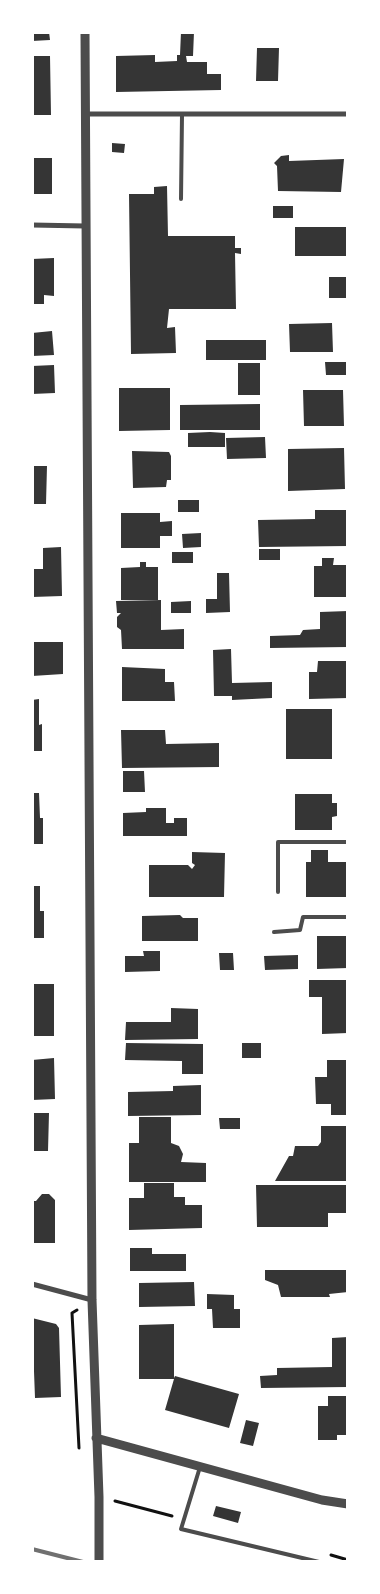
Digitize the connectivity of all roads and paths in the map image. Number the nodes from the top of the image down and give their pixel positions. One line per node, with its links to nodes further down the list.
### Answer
1 (85, 32): 2 (street)
2 (86, 114): 4 (street); 7 (street)
3 (348, 114): 4 (street)
4 (182, 115): 5 (lane)
5 (181, 199)
6 (32, 225): 7 (street)
7 (85, 226): 13 (street)
8 (348, 842): 9 (lane)
9 (278, 892)
10 (348, 917): 11 (lane)
11 (274, 932)
12 (32, 1284): 13 (street)
13 (92, 1300): 14 (street)
14 (96, 1438): 15 (street); 17 (street)
15 (201, 1465): 16 (street); 18 (lane)
16 (348, 1504)
17 (99, 1562)
18 (319, 1562)

